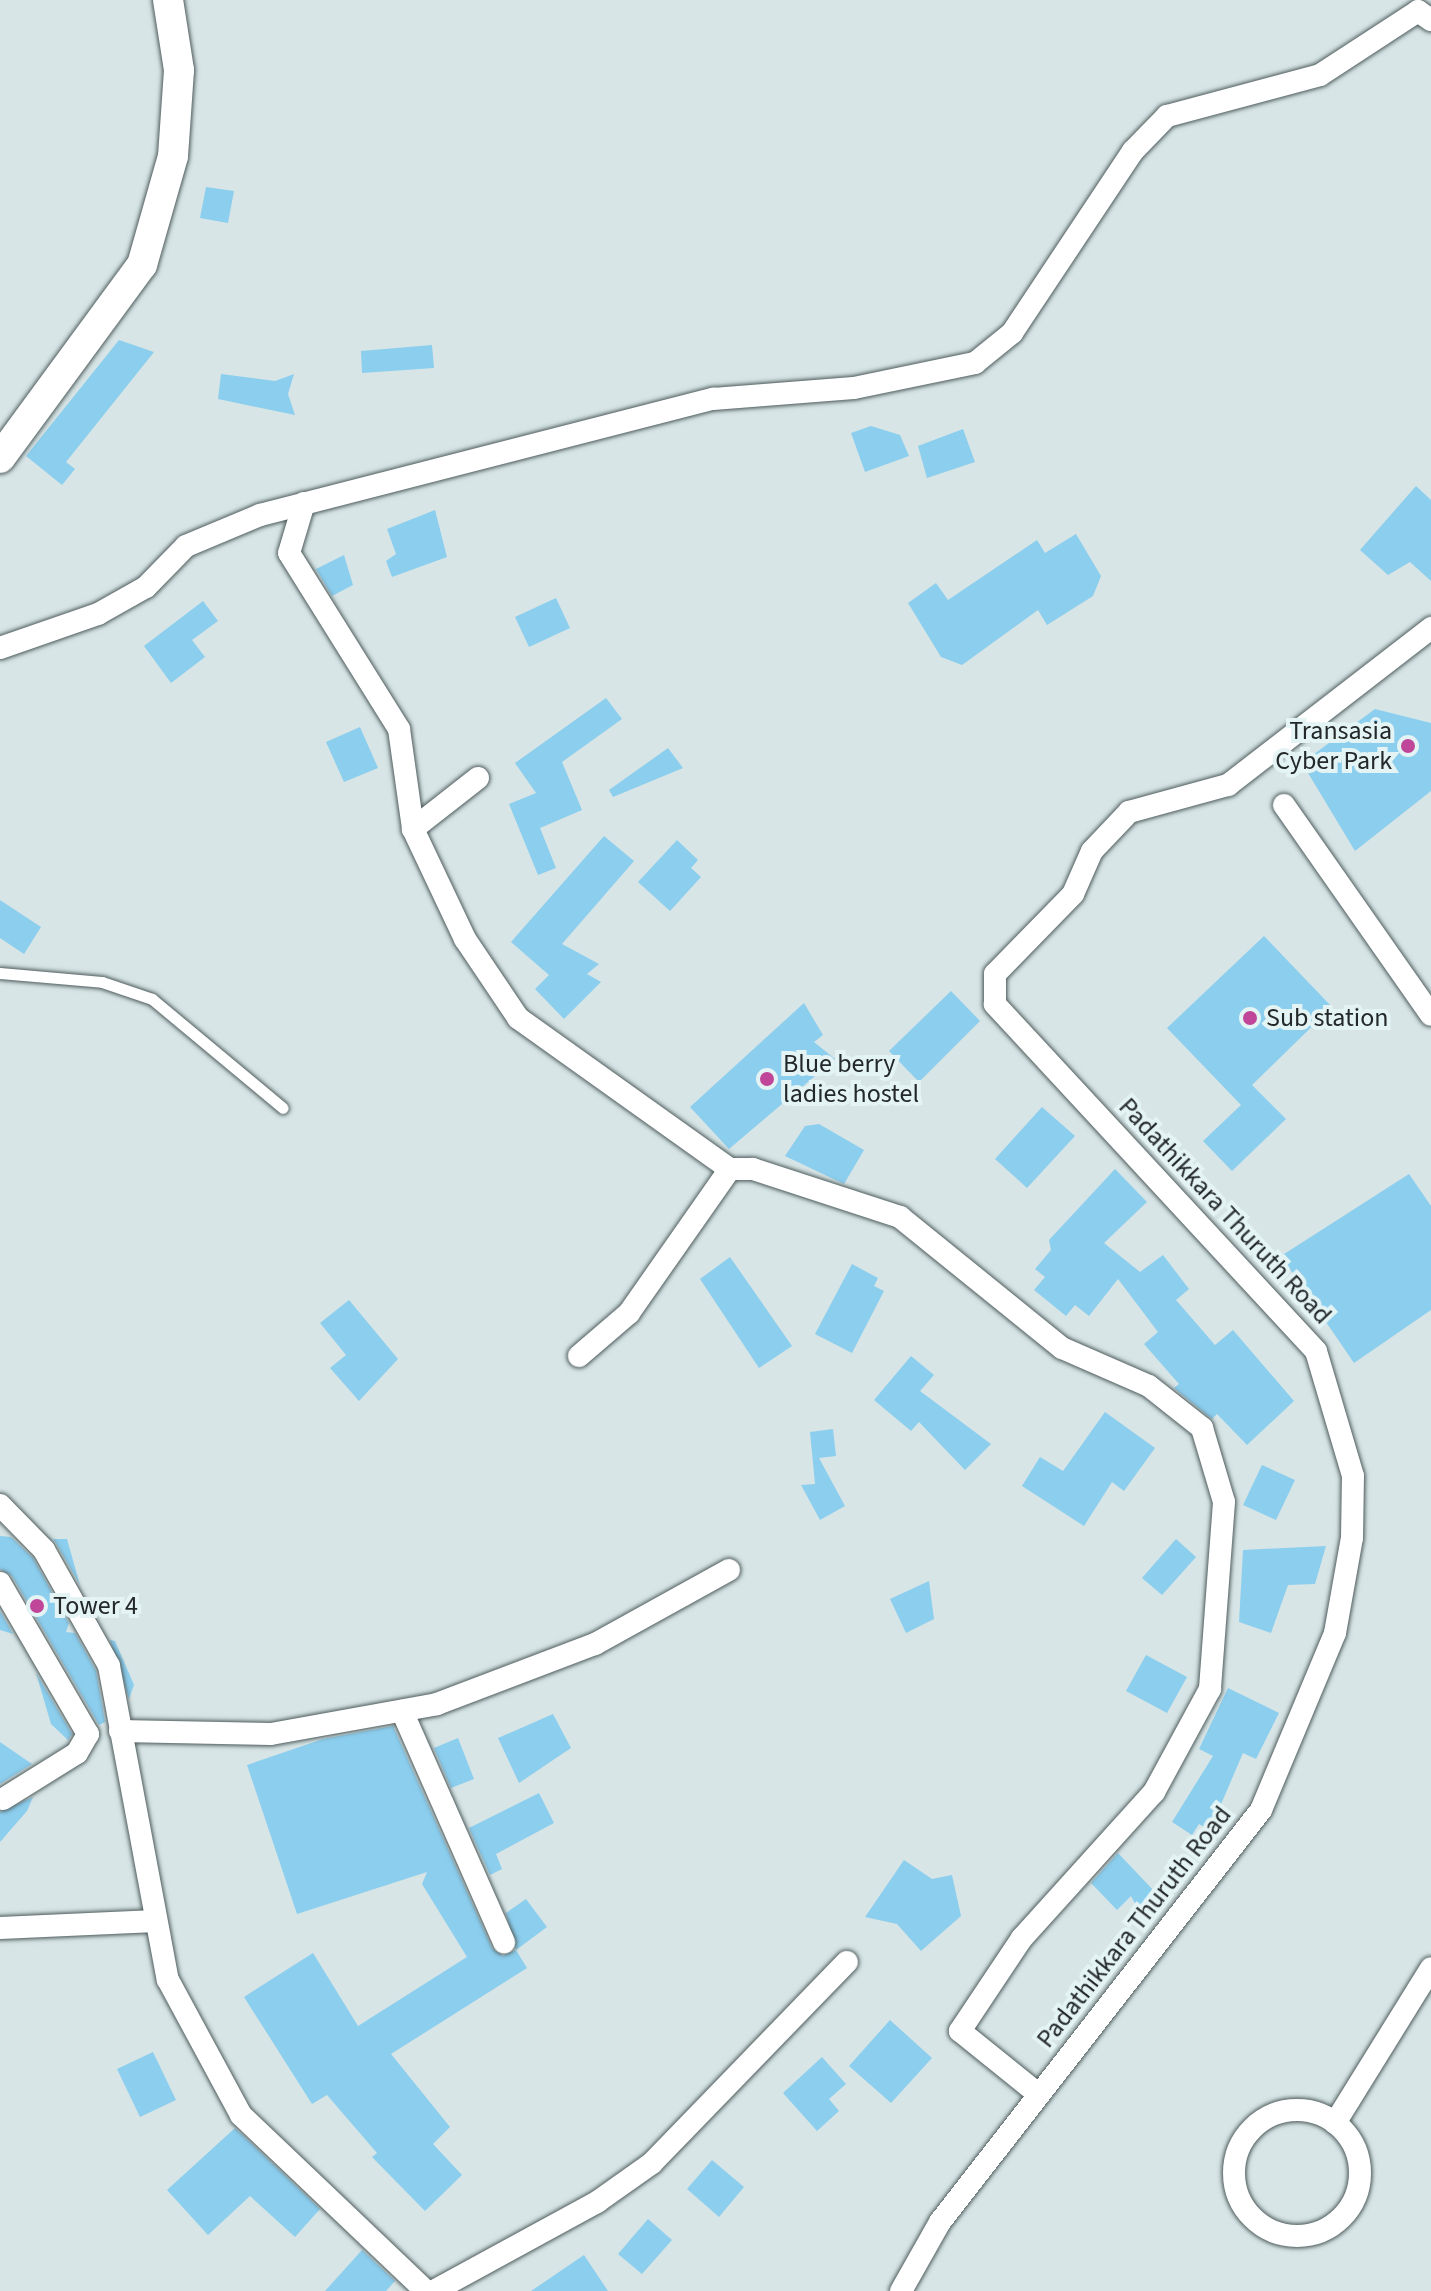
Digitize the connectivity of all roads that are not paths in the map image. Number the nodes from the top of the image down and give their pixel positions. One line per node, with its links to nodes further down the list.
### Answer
1 (168, 0): 3 (main road)
2 (1426, 10): 4 (street)
3 (0, 458)
4 (304, 503): 6 (street); 9 (street)
5 (1431, 628): 26 (street, Padathikkara Thuruth Road)
6 (0, 648)
7 (478, 778): 9 (street)
8 (1284, 805): 11 (street)
9 (413, 829): 13 (street)
10 (0, 973): 12 (lane)
11 (1431, 1015)
12 (283, 1108)
13 (730, 1169): 14 (street); 26 (street)
14 (579, 1356)
15 (0, 1505): 19 (street)
16 (729, 1570): 18 (street)
17 (0, 1583): 20 (street)
18 (402, 1711): 19 (street); 23 (street)
19 (120, 1731): 21 (street)
20 (3, 1799)
21 (156, 1921): 22 (street); 28 (street)
22 (0, 1928)
23 (504, 1942)
24 (847, 1962): 29 (street)
25 (1431, 1968): 27 (street)
26 (1038, 2094): 30 (street, Padathikkara Thuruth Road)
27 (1335, 2123): 27 (street)
28 (426, 2291)
29 (434, 2291)
30 (901, 2291)

